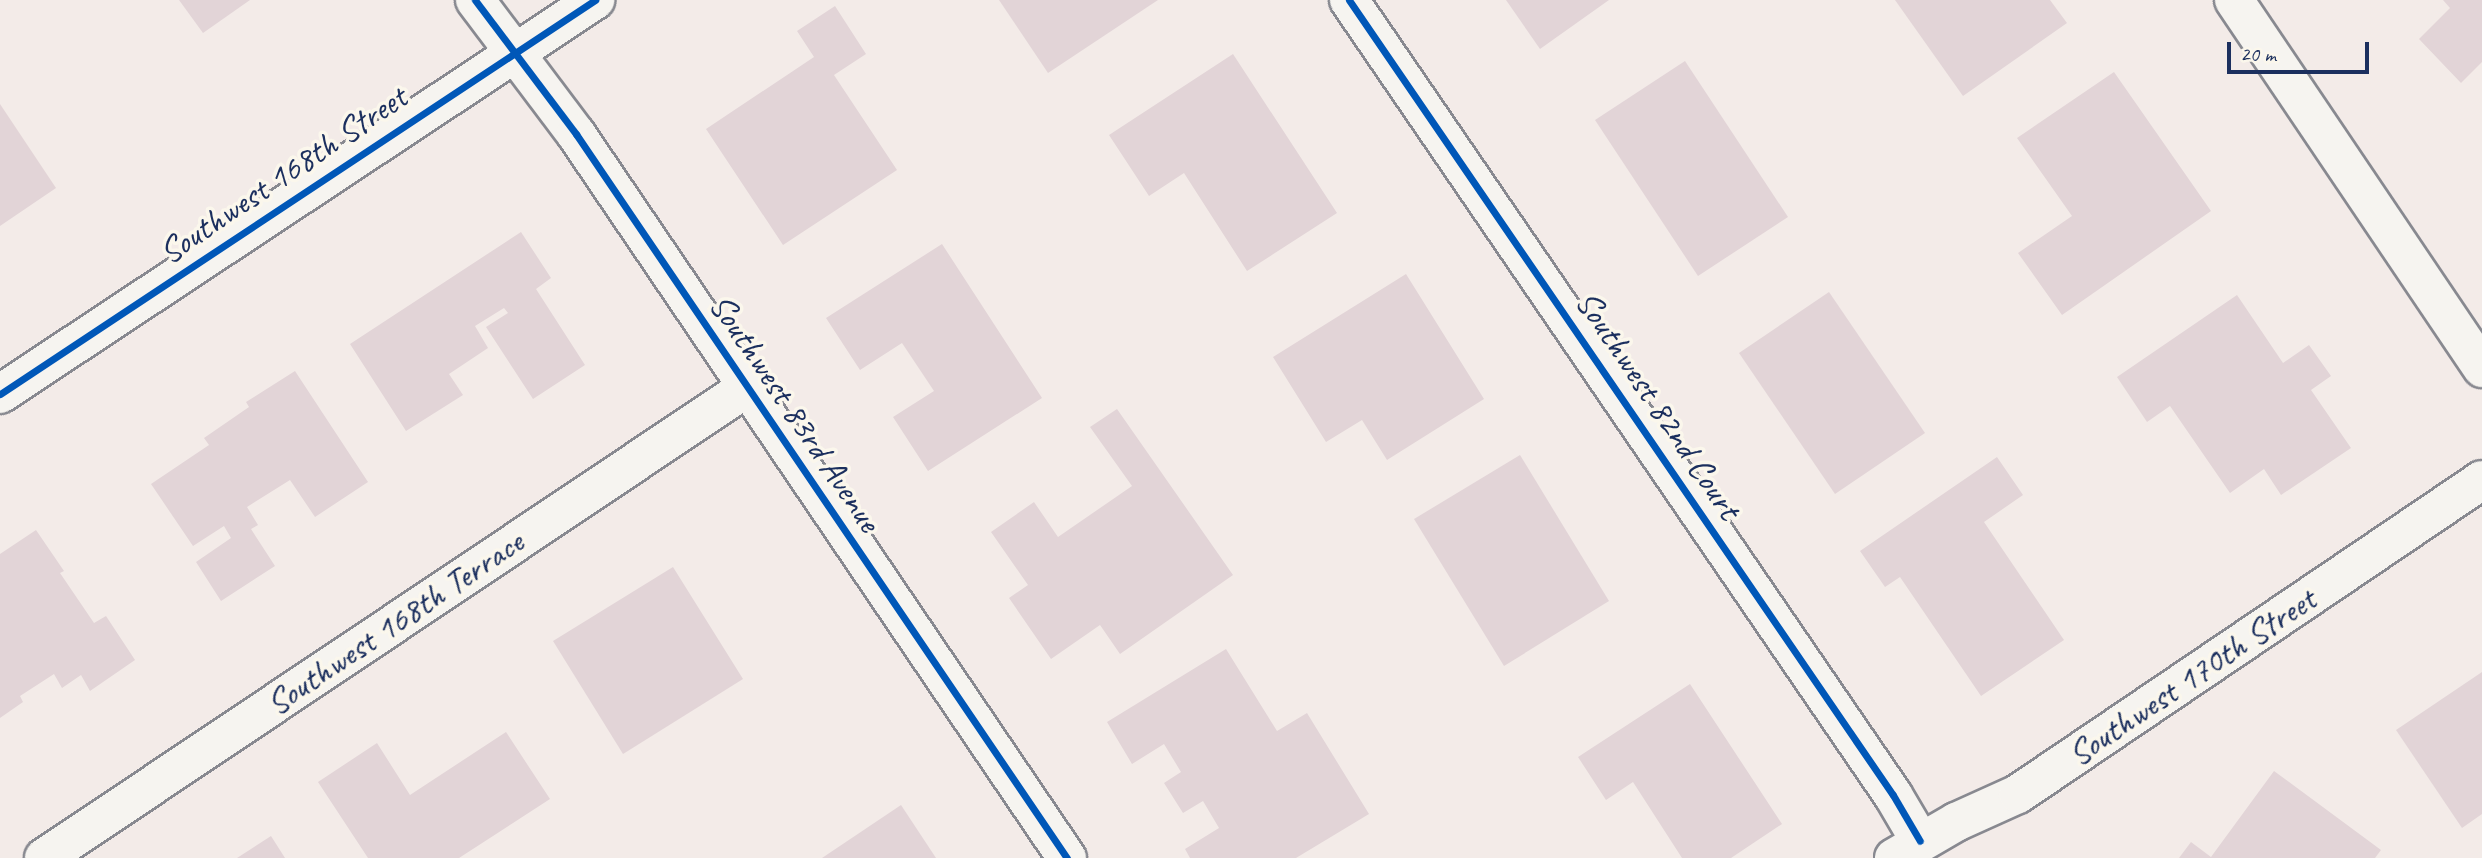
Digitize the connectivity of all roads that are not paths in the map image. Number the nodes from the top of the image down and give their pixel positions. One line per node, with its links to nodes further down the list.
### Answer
1 (475, 0): 5 (street, Southwest 83rd Avenue)
2 (595, 0): 5 (street, Southwest 168th Street)
3 (1349, 0): 10 (street, Southwest 82nd Court)
4 (2234, 0): 6 (street)
5 (515, 54): 7 (street, Southwest 83rd Avenue); 8 (street, Southwest 168th Street)
6 (2482, 368)
7 (746, 388): 11 (street, Southwest 168th Terrace); 12 (street, Southwest 83rd Avenue)
8 (0, 394)
9 (2482, 480): 10 (street, Southwest 170th Street)
10 (1907, 850)
11 (44, 858)
12 (1067, 858)

